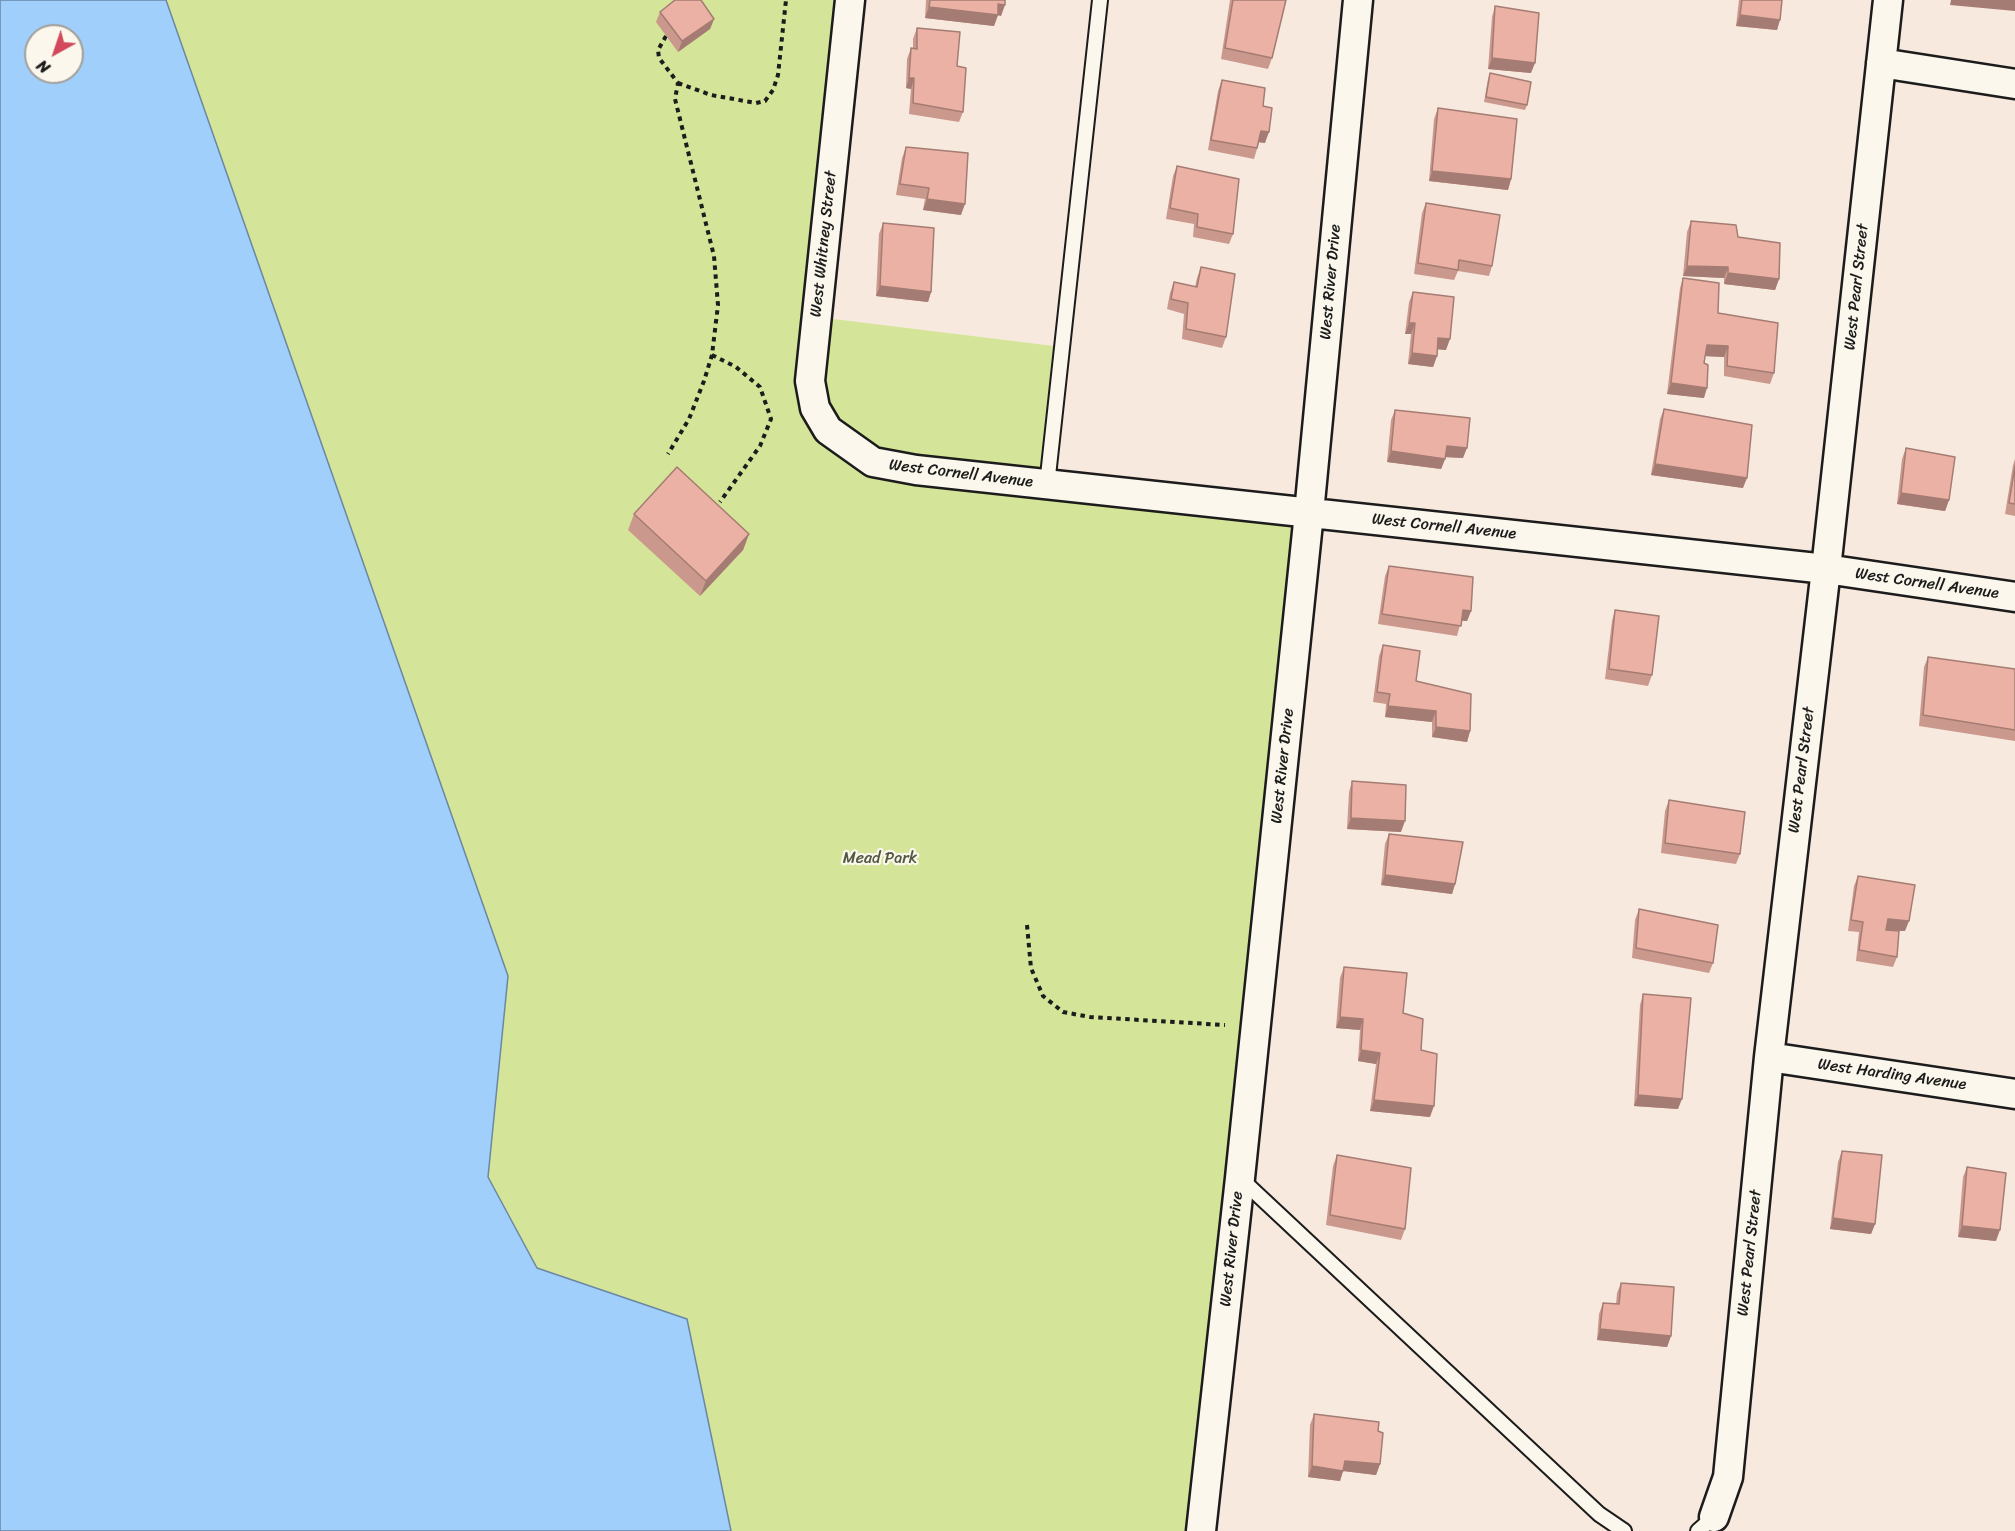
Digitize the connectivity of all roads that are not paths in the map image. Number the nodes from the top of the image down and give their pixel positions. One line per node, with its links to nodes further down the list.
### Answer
1 (850, 0): 7 (street, West Whitney Street)
2 (1100, 0): 8 (lane)
3 (1358, 0): 9 (street, West River Drive)
4 (1888, 0): 5 (street, West Pearl Street)
5 (1881, 63): 6 (street); 10 (street, West Pearl Street)
6 (2015, 84)
7 (873, 462): 8 (street, West Cornell Avenue)
8 (1047, 485): 9 (street, West Cornell Avenue)
9 (1308, 513): 10 (street, West Cornell Avenue); 14 (street, West River Drive)
10 (1826, 569): 11 (street, West Cornell Avenue); 12 (street, West Pearl Street)
11 (2015, 597)
12 (1769, 1057): 13 (street, West Harding Avenue); 15 (street, West Pearl Street)
13 (2015, 1094)
14 (1240, 1178): 16 (street, West River Drive); 17 (lane)
15 (1706, 1524)
16 (1201, 1531)
17 (1624, 1531)

